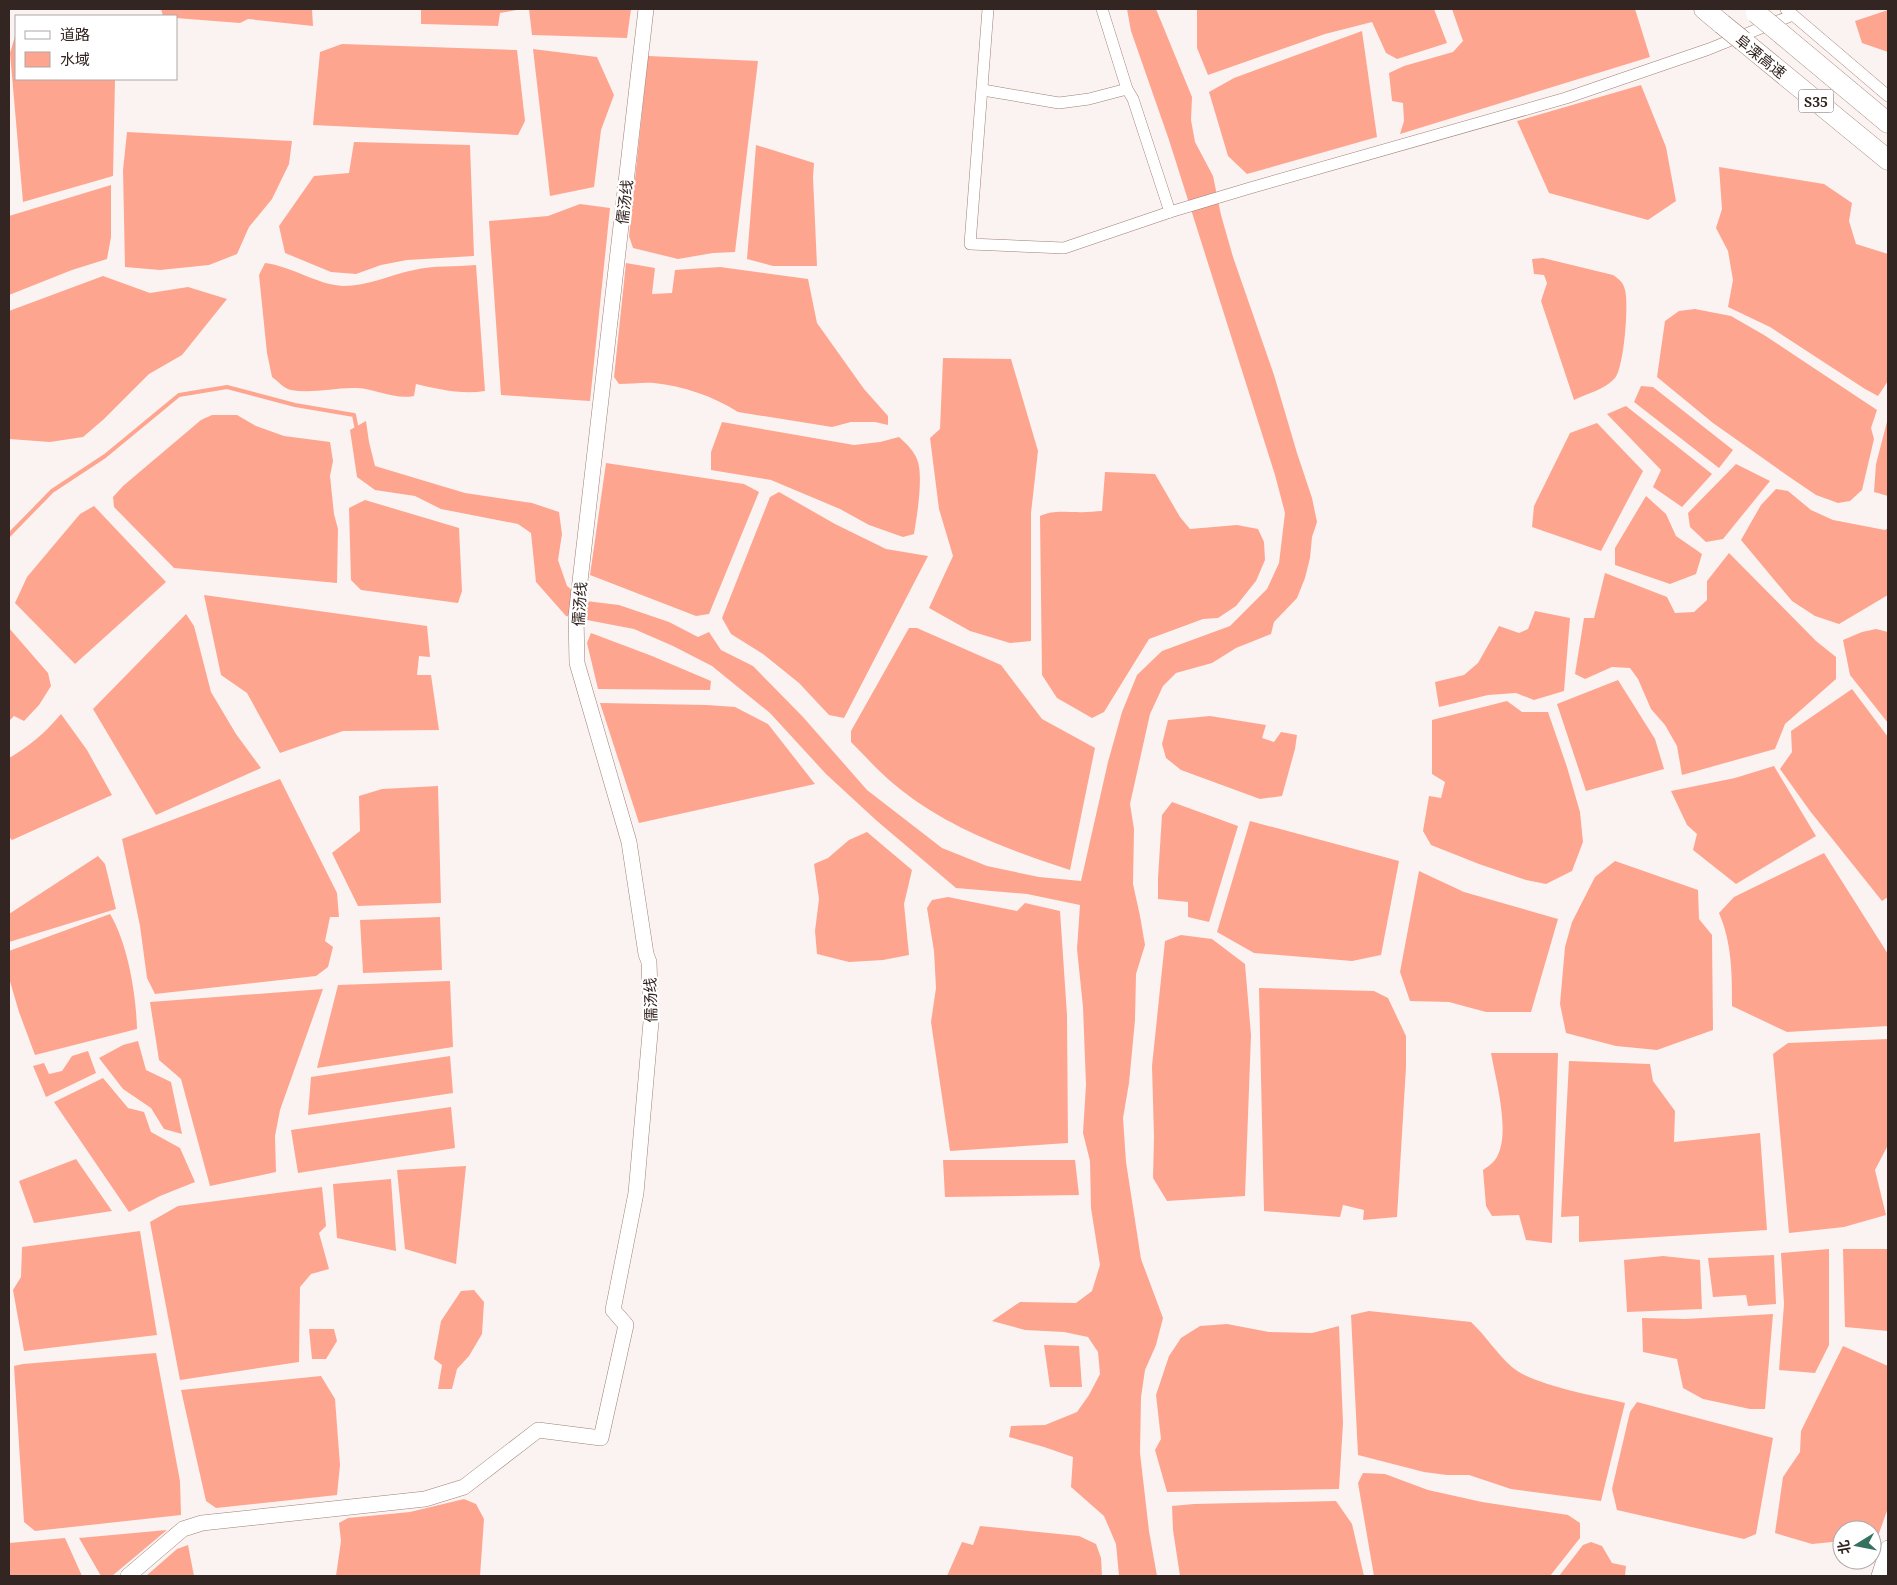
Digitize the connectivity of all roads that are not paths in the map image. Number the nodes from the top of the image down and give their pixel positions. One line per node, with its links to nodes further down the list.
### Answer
1 (646, 9): 14 (street, 儒汤线)
2 (988, 9): 7 (street)
3 (1102, 9): 8 (street)
4 (1704, 9): 11 (highway, 阜溧高速 / S35, bridge)
5 (1753, 11): 10 (highway, 阜溧高速 / S35, bridge)
6 (1790, 12): 9 (street); 12 (street)
7 (983, 90): 8 (street); 12 (street)
8 (1127, 90): 12 (street)
9 (1888, 96)
10 (1888, 124)
11 (1888, 160)
12 (1170, 212)
13 (1888, 1548): 15 (street)
14 (128, 1576)
15 (1879, 1576)

